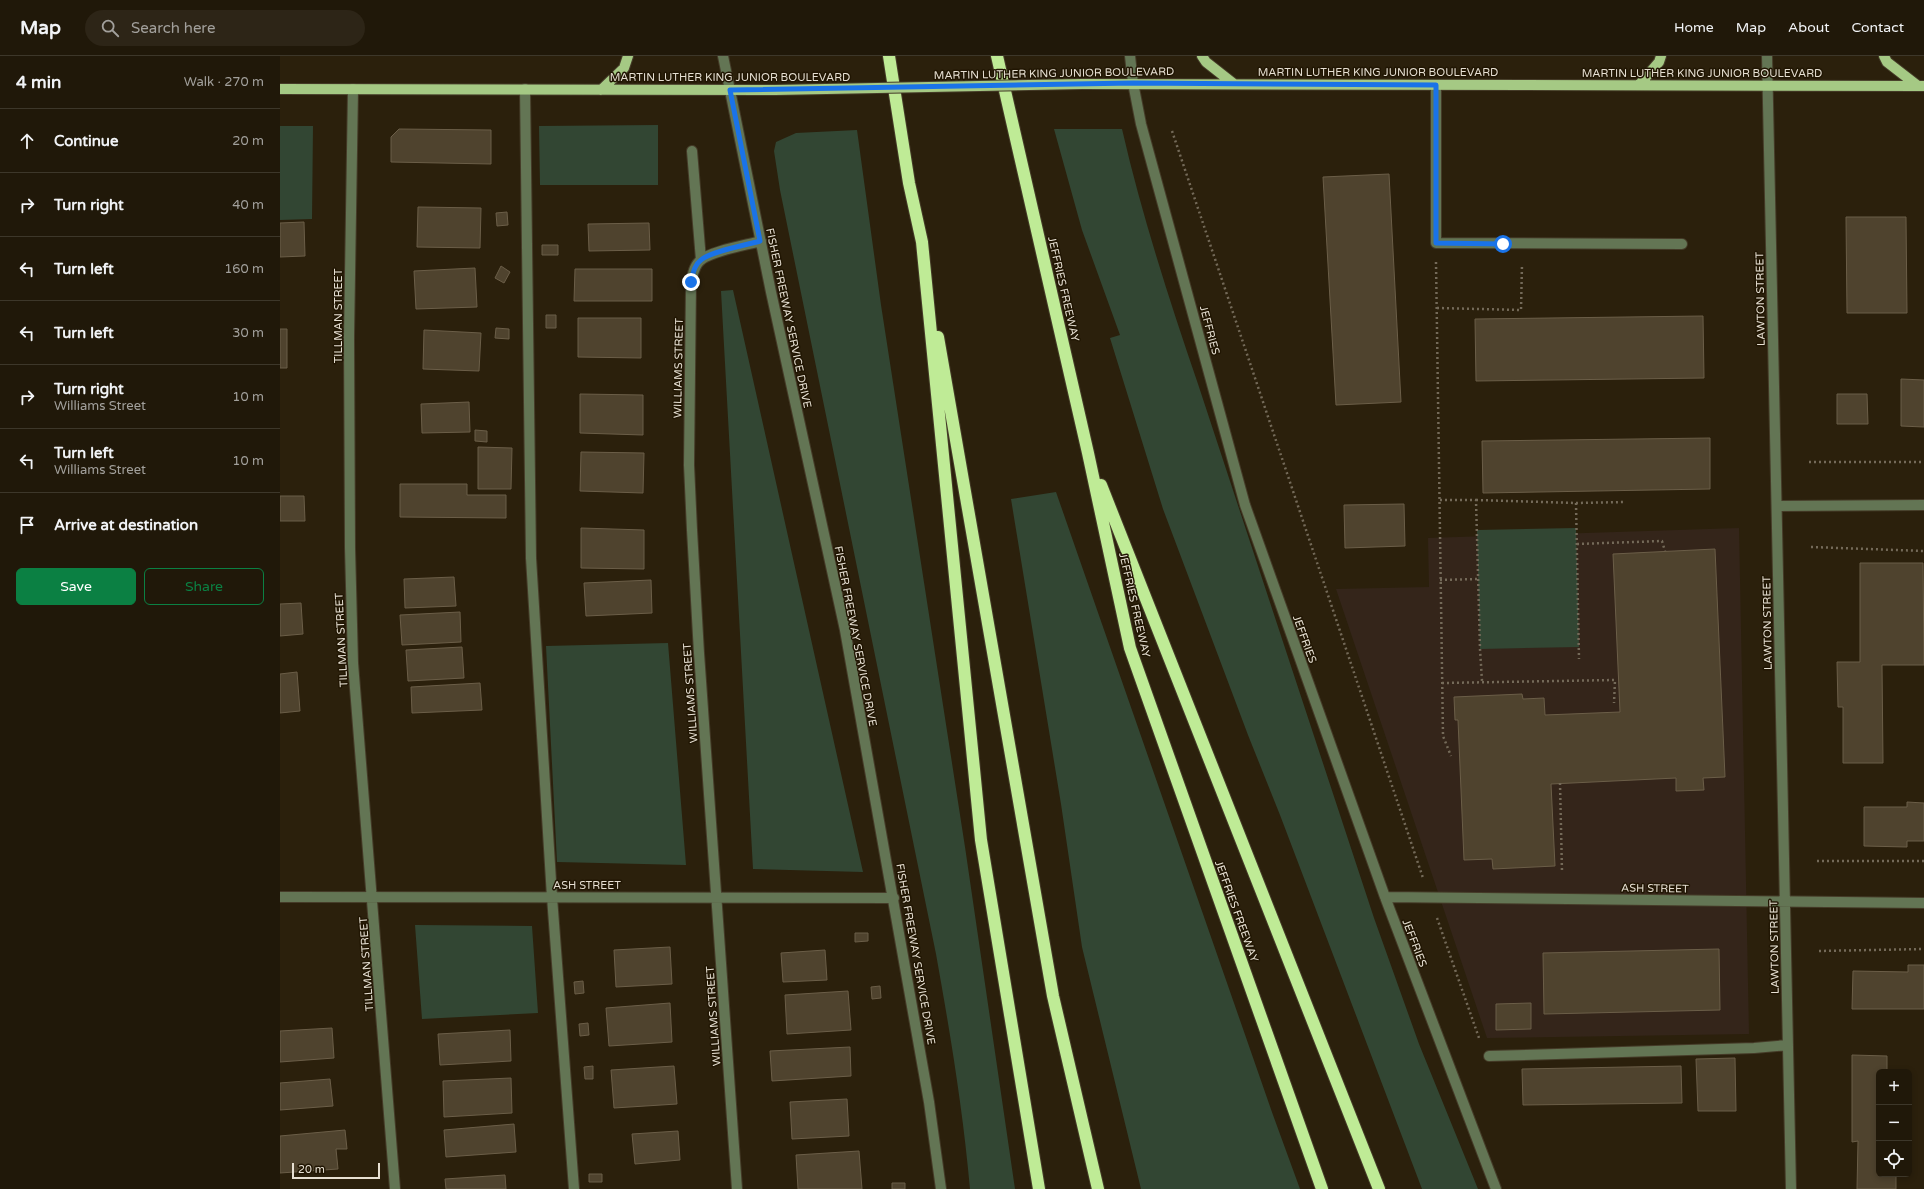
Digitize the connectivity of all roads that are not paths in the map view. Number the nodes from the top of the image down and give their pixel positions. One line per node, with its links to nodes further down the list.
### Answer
1 (628, 56): 19 (main road)
2 (723, 56): 20 (street)
3 (889, 56): 23 (highway)
4 (997, 56): 26 (highway, JEFFRIES FREEWAY)
5 (1130, 56): 10 (street, JEFFRIES)
6 (1202, 56): 11 (main road)
7 (1660, 56): 13 (main road)
8 (1767, 56): 14 (street, LAWTON STREET)
9 (1884, 56): 15 (main road)
10 (1133, 83): 11 (main road, MARTIN LUTHER KING JUNIOR BOULEVARD); 20 (main road, MARTIN LUTHER KING JUNIOR BOULEVARD, bridge); 33 (street, JEFFRIES)
11 (1234, 84): 12 (main road, MARTIN LUTHER KING JUNIOR BOULEVARD)
12 (1436, 85): 13 (main road, MARTIN LUTHER KING JUNIOR BOULEVARD); 24 (street)
13 (1639, 85): 14 (main road, MARTIN LUTHER KING JUNIOR BOULEVARD)
14 (1767, 86): 15 (main road, MARTIN LUTHER KING JUNIOR BOULEVARD); 28 (street, LAWTON STREET)
15 (1921, 86)
16 (280, 89): 17 (main road, MARTIN LUTHER KING JUNIOR BOULEVARD)
17 (353, 89): 18 (main road, MARTIN LUTHER KING JUNIOR BOULEVARD); 30 (street, TILLMAN STREET)
18 (525, 89): 19 (main road, MARTIN LUTHER KING JUNIOR BOULEVARD); 31 (street)
19 (601, 90): 20 (main road, MARTIN LUTHER KING JUNIOR BOULEVARD)
20 (730, 90): 22 (street, FISHER FREEWAY SERVICE DRIVE)
21 (692, 151): 25 (street)
22 (760, 241): 25 (street); 34 (street, FISHER FREEWAY SERVICE DRIVE)
23 (922, 242): 43 (highway); 44 (highway)
24 (1682, 244)
25 (701, 260): 32 (street, WILLIAMS STREET)
26 (1088, 453): 45 (highway, JEFFRIES FREEWAY); 46 (highway)
27 (1924, 505): 28 (street)
28 (1777, 506): 35 (street, LAWTON STREET)
29 (280, 897): 30 (street, ASH STREET)
30 (372, 897): 31 (street, ASH STREET); 39 (street, TILLMAN STREET)
31 (552, 897): 32 (street, ASH STREET); 40 (street)
32 (717, 897): 34 (street, ASH STREET); 41 (street, WILLIAMS STREET)
33 (1385, 897): 35 (street, ASH STREET); 47 (street, JEFFRIES)
34 (894, 898): 42 (street, FISHER FREEWAY SERVICE DRIVE)
35 (1786, 902): 36 (street, ASH STREET); 37 (street, LAWTON STREET)
36 (1924, 903)
37 (1788, 1045): 38 (street); 48 (street, LAWTON STREET)
38 (1488, 1056)
39 (395, 1189)
40 (574, 1189)
41 (737, 1189)
42 (941, 1189)
43 (1039, 1189)
44 (1098, 1189)
45 (1322, 1189)
46 (1379, 1189)
47 (1496, 1189)
48 (1791, 1189)

